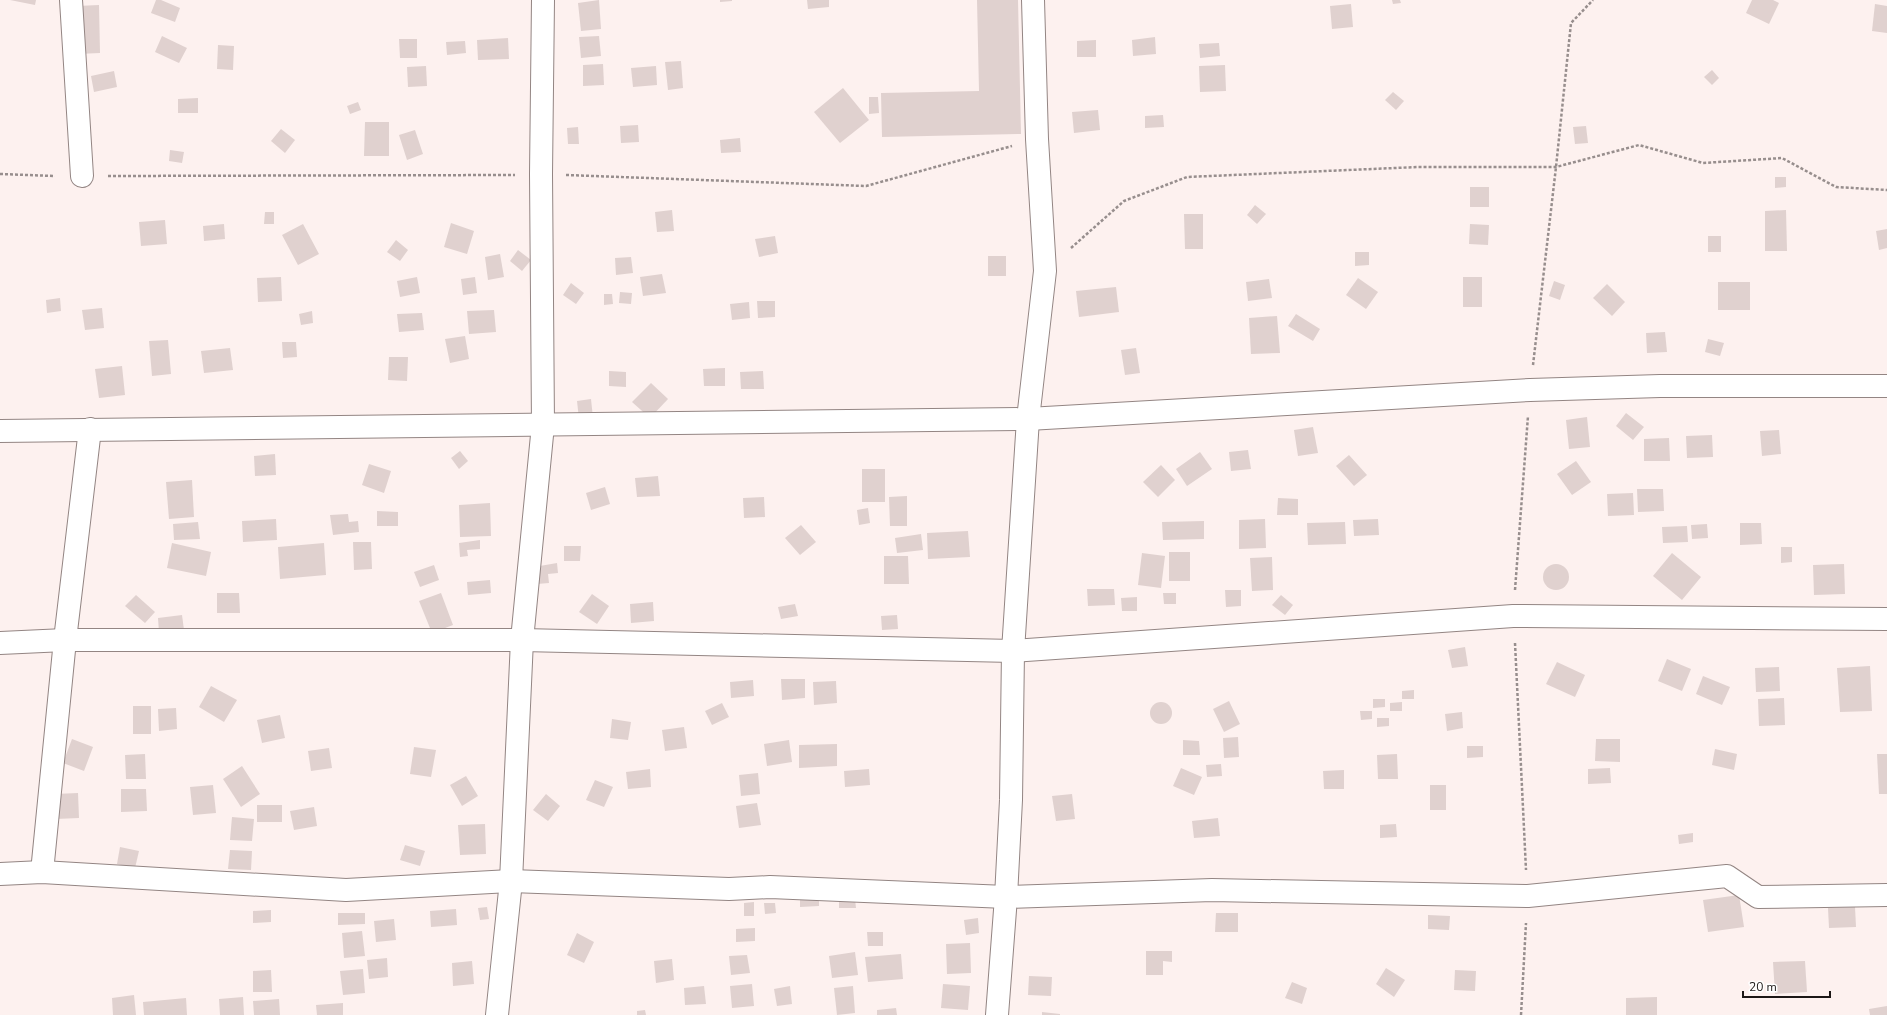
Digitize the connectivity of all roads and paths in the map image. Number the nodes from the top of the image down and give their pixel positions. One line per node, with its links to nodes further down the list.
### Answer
1 (71, 0): 6 (street)
2 (543, 0): 12 (street)
3 (1033, 0): 8 (street)
4 (1592, 0): 5 (path)
5 (1556, 167): 7 (path); 8 (path); 10 (path)
6 (82, 176)
7 (1887, 190)
8 (1045, 271): 11 (street)
9 (1887, 386): 10 (street)
10 (1530, 390): 11 (street); 15 (path)
11 (1028, 419): 12 (street); 20 (street)
12 (543, 425): 14 (street); 18 (street)
13 (0, 430): 14 (street)
14 (90, 430): 17 (street)
15 (1513, 616): 16 (street); 20 (street); 25 (path)
16 (1887, 619)
17 (64, 640): 18 (street); 19 (street); 21 (street)
18 (522, 640): 20 (street); 23 (street)
19 (0, 643)
20 (1013, 651): 26 (street)
21 (42, 872): 22 (street); 23 (street)
22 (0, 874)
23 (511, 881): 26 (street); 27 (street)
24 (1887, 895): 25 (street)
25 (1528, 896): 26 (street); 29 (path)
26 (1006, 897): 28 (street)
27 (497, 1015)
28 (997, 1015)
29 (1520, 1015)

